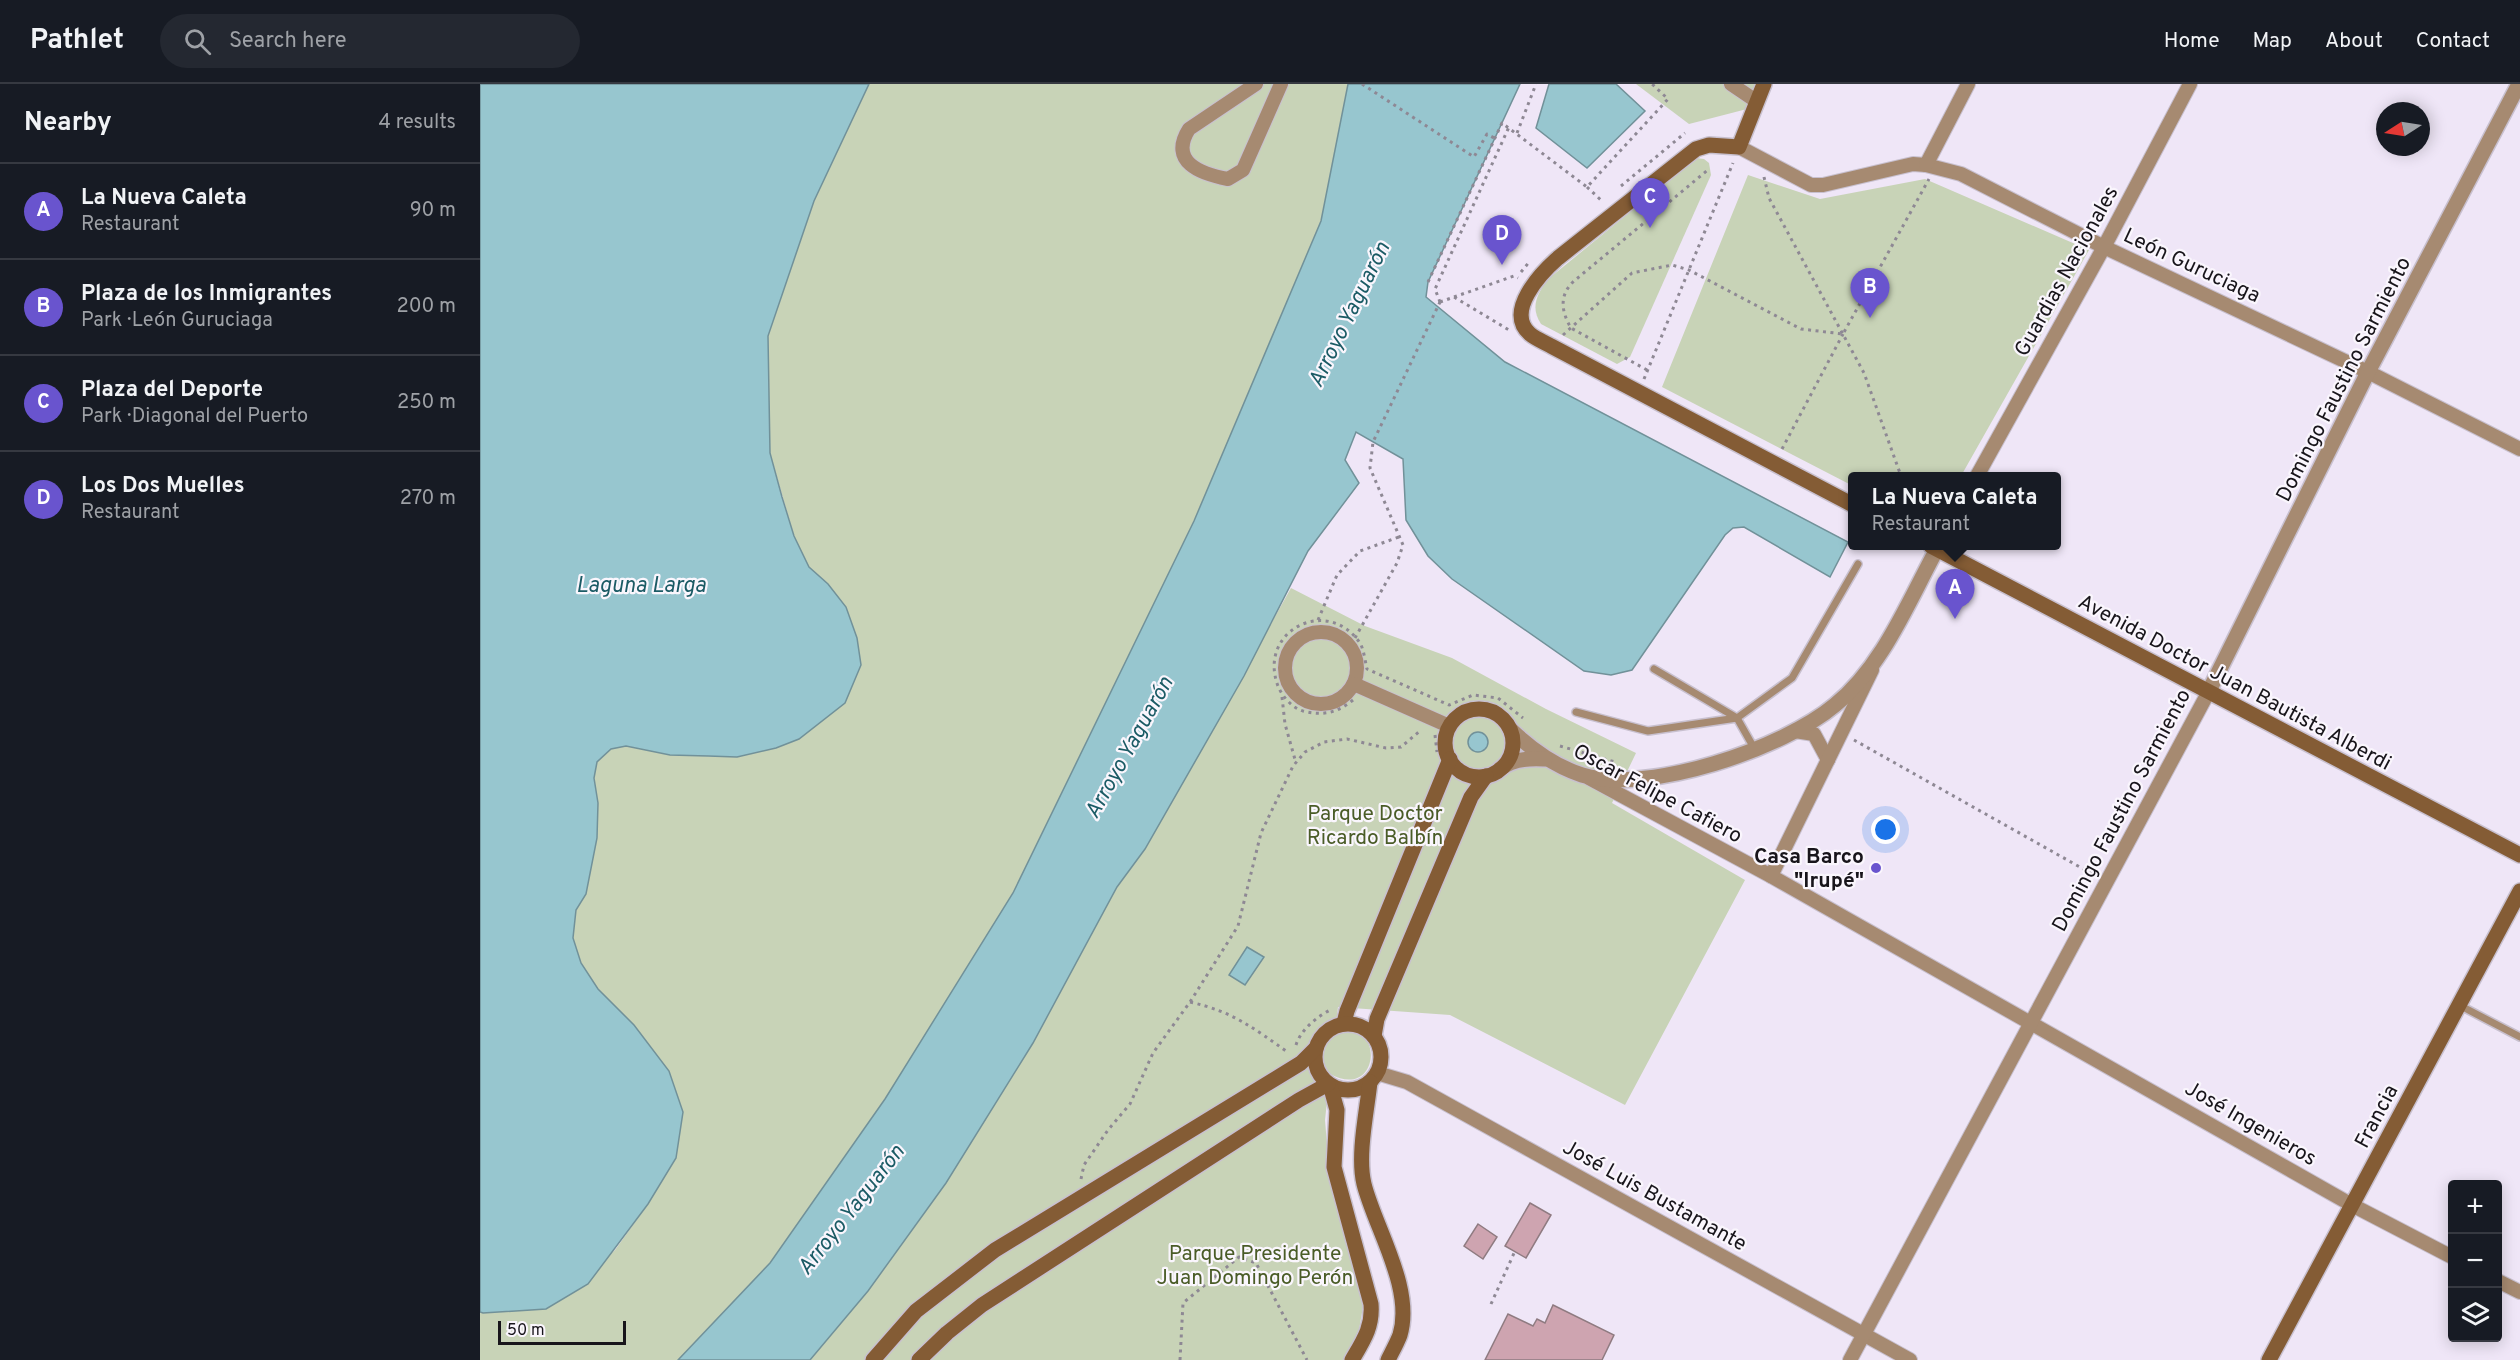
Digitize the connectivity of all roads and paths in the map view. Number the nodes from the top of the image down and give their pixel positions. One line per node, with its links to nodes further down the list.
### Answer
1 (1256, 84): 2 (street)
2 (1281, 84)
3 (1362, 84): 15 (path)
4 (1536, 84): 13 (path)
5 (1652, 84): 13 (path)
6 (1731, 84): 11 (street)
7 (1764, 84): 11 (main road)
8 (1968, 84): 18 (street)
9 (2190, 84): 21 (street, Guardias Nacionales)
10 (2519, 84): 32 (street, Domingo Faustino Sarmiento)
11 (1756, 101): 16 (main road)
12 (1509, 127): 13 (path); 15 (path); 26 (path)
13 (1517, 133)
14 (1685, 133): 20 (path)
15 (1496, 139): 24 (path)
16 (1739, 147): 17 (street, León Guruciaga); 22 (path); 27 (main road)
17 (1759, 155): 18 (street, León Guruciaga); 29 (path)
18 (1931, 166): 21 (street, León Guruciaga); 29 (path)
19 (1709, 169): 28 (path)
20 (1612, 193)
21 (2104, 247): 32 (street, León Guruciaga); 37 (street, Guardias Nacionales)
22 (1689, 270): 28 (path); 29 (path); 31 (path)
23 (1518, 278): 25 (path)
24 (1428, 282)
25 (1454, 297): 26 (path); 27 (path)
26 (1440, 302): 39 (path)
27 (1525, 326): 30 (main road)
28 (1570, 328): 30 (path); 31 (path)
29 (1843, 334): 35 (path); 36 (path)
30 (1551, 346): 33 (main road)
31 (1647, 370): 33 (path)
32 (2368, 372): 34 (street, León Guruciaga); 48 (street, Domingo Faustino Sarmiento)
33 (1638, 392): 35 (main road)
34 (2520, 448)
35 (1774, 465): 38 (main road)
36 (1899, 472)
37 (1980, 472)
38 (1848, 502)
39 (1399, 537): 43 (path); 44 (path)
40 (1934, 550): 45 (street)
41 (1942, 550): 48 (main road, Avenida Doctor Juan Bautista Alberdi)
42 (1858, 564): 51 (lane)
43 (1318, 620): 44 (path); 49 (path)
44 (1355, 638): 52 (path)
45 (1883, 648): 56 (street); 57 (street)
46 (1654, 669): 51 (lane)
47 (1356, 690): 47 (street); 49 (path); 54 (street)
48 (2208, 693): 68 (main road, Avenida Doctor Juan Bautista Alberdi); 70 (street, Domingo Faustino Sarmiento)
49 (1281, 696): 63 (path)
50 (1576, 712): 51 (lane)
51 (1737, 718): 59 (lane)
52 (1526, 723)
53 (1426, 724): 63 (path)
54 (1449, 726): 55 (main road); 60 (main road)
55 (1510, 729): 61 (street, Oscar Felipe Cafiero); 65 (main road)
56 (1795, 731): 59 (street); 62 (street)
57 (1841, 733): 62 (street); 70 (path)
58 (1554, 745): 64 (path)
59 (1754, 748): 66 (street)
60 (1450, 759): 67 (main road); 76 (main road)
61 (1548, 759): 65 (street, Oscar Felipe Cafiero); 66 (street, Oscar Felipe Cafiero)
62 (1828, 760): 69 (street)
63 (1296, 763): 72 (path)
64 (1619, 763)
65 (1500, 769): 67 (main road)
66 (1582, 775): 69 (street, Oscar Felipe Cafiero)
67 (1486, 776): 77 (main road)
68 (2520, 855)
69 (1771, 876): 75 (street, Oscar Felipe Cafiero)
70 (2106, 882): 75 (street, Domingo Faustino Sarmiento)
71 (2520, 891): 73 (main road, Francia)
72 (1190, 1002): 80 (path); 84 (path)
73 (2459, 1005): 78 (lane); 85 (main road, Francia)
74 (1336, 1006): 80 (path)
75 (2031, 1022): 85 (street, José Ingenieros); 91 (street, Domingo Faustino Sarmiento)
76 (1344, 1023): 77 (main road); 79 (main road)
77 (1374, 1036): 82 (main road)
78 (2520, 1037)
79 (1316, 1048): 83 (main road); 92 (main road)
80 (1293, 1056): 81 (path)
81 (1285, 1060)
82 (1374, 1078): 83 (main road); 91 (street, José Luis Bustamante); 97 (main road)
83 (1329, 1084): 93 (main road); 96 (main road)
84 (1089, 1176)
85 (2352, 1205): 87 (street, José Ingenieros); 100 (main road, Francia)
86 (1515, 1251): 90 (path)
87 (2448, 1255)
88 (2502, 1283): 89 (street)
89 (2520, 1292)
90 (1491, 1304)
91 (1863, 1334): 98 (street, Domingo Faustino Sarmiento); 99 (street, José Luis Bustamante)
92 (873, 1360)
93 (919, 1360)
94 (1180, 1360): 95 (path)
95 (1306, 1360)
96 (1352, 1360)
97 (1388, 1360)
98 (1850, 1360)
99 (1910, 1360)
100 (2269, 1360)

